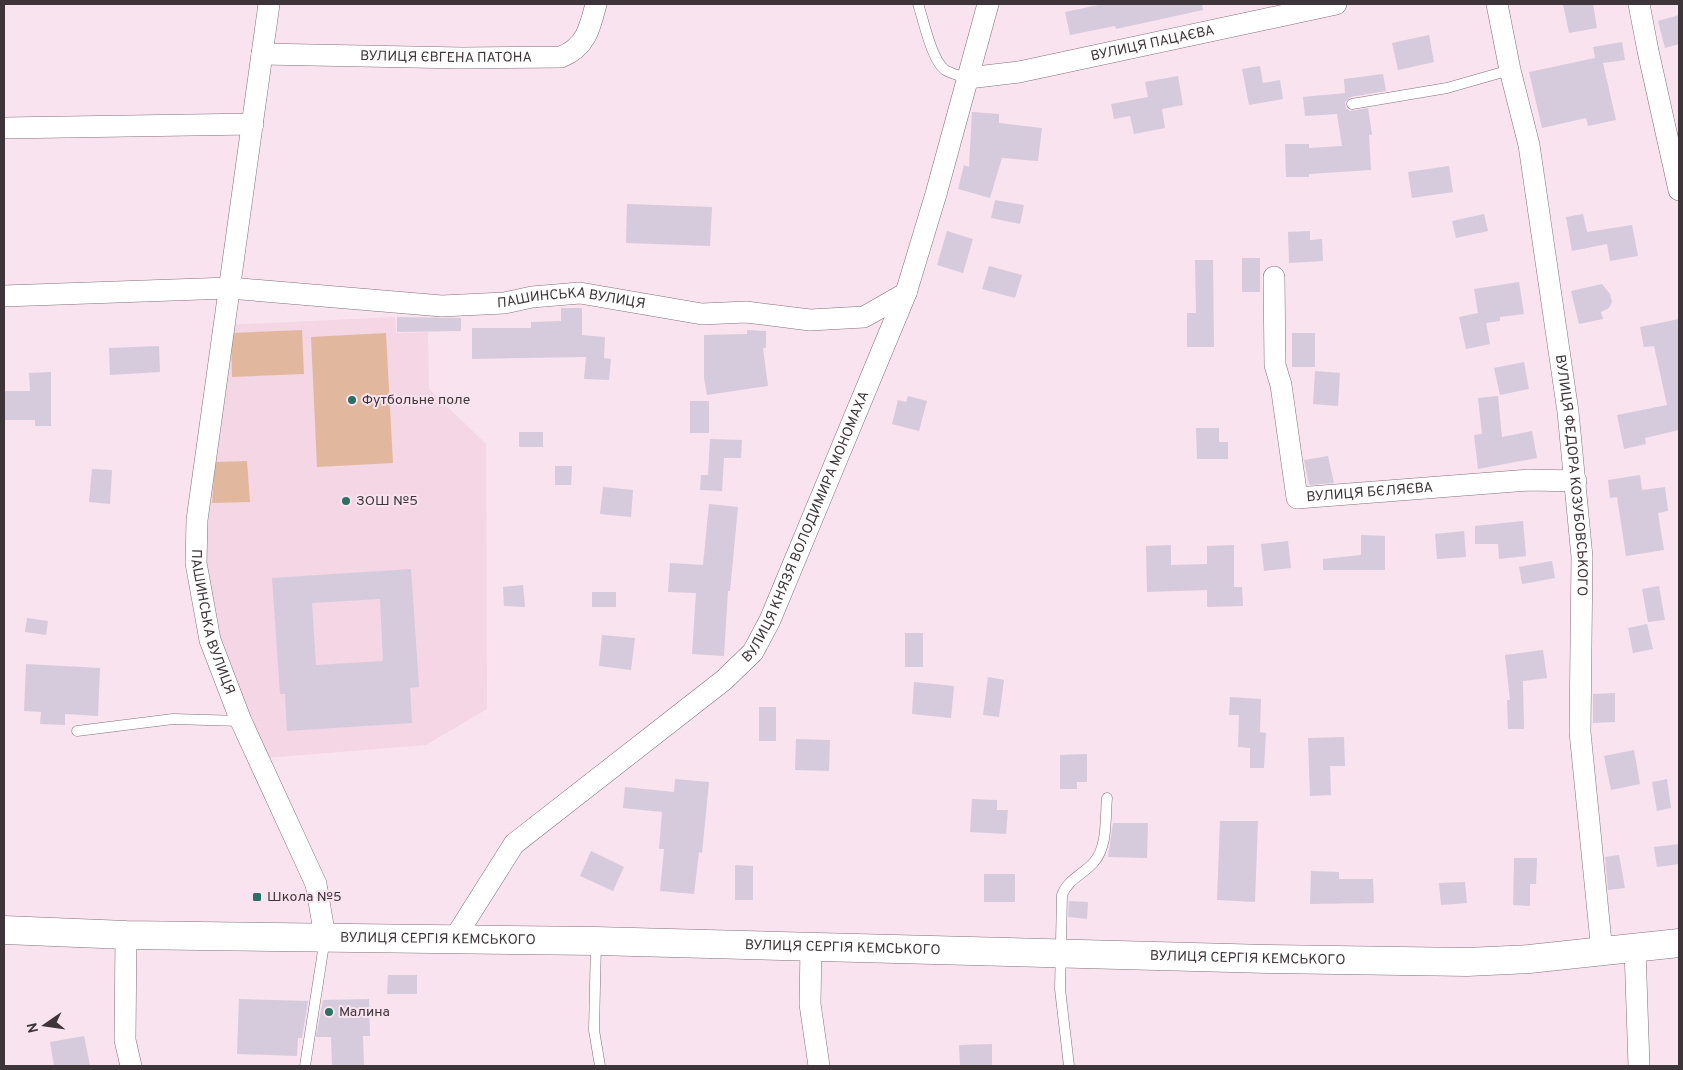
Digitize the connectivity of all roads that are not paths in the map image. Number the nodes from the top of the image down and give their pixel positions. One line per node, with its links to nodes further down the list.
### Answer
1 (269, 4): 8 (street, ПАШИНСЬКА ВУЛИЦЯ)
2 (596, 4): 8 (street, ВУЛИЦЯ ЄВГЕНА ПАТОНА)
3 (918, 4): 10 (lane)
4 (988, 4): 10 (street, ВУЛИЦЯ КНЯЗЯ ВОЛОДИМИРА МОНОМАХА)
5 (1336, 4): 10 (street, ВУЛИЦЯ ПАЦАЄВА)
6 (1497, 4): 9 (street, ВУЛИЦЯ ФЕДОРА КОЗУБОВСЬКОГО)
7 (1639, 4): 14 (street)
8 (262, 54): 12 (street, ПАШИНСЬКА ВУЛИЦЯ)
9 (1510, 70): 11 (lane); 19 (street, ВУЛИЦЯ ФЕДОРА КОЗУБОВСЬКОГО)
10 (968, 78): 17 (street, ВУЛИЦЯ КНЯЗЯ ВОЛОДИМИРА МОНОМАХА)
11 (1352, 104)
12 (253, 124): 13 (street); 16 (street, ПАШИНСЬКА ВУЛИЦЯ)
13 (4, 128)
14 (1679, 190)
15 (1274, 277): 19 (street, ВУЛИЦЯ БЄЛЯЄВА)
16 (228, 288): 17 (street, ПАШИНСЬКА ВУЛИЦЯ); 18 (street); 20 (street, ПАШИНСЬКА ВУЛИЦЯ)
17 (906, 293): 26 (street, ВУЛИЦЯ КНЯЗЯ ВОЛОДИМИРА МОНОМАХА)
18 (4, 296)
19 (1576, 481): 31 (street, ВУЛИЦЯ ФЕДОРА КОЗУБОВСЬКОГО)
20 (241, 721): 21 (lane); 25 (street, ПАШИНСЬКА ВУЛИЦЯ)
21 (76, 731)
22 (1107, 798): 32 (lane)
23 (4, 930): 24 (highway, ВУЛИЦЯ СЕРГІЯ КЕМСЬКОГО)
24 (126, 935): 25 (highway, ВУЛИЦЯ СЕРГІЯ КЕМСЬКОГО); 33 (street)
25 (325, 937): 26 (highway, ВУЛИЦЯ СЕРГІЯ КЕМСЬКОГО); 34 (lane)
26 (454, 939): 27 (highway, ВУЛИЦЯ СЕРГІЯ КЕМСЬКОГО)
27 (596, 941): 29 (highway, ВУЛИЦЯ СЕРГІЯ КЕМСЬКОГО); 35 (lane)
28 (1679, 942): 30 (highway, ВУЛИЦЯ СЕРГІЯ КЕМСЬКОГО)
29 (811, 947): 32 (highway, ВУЛИЦЯ СЕРГІЯ КЕМСЬКОГО); 36 (street)
30 (1635, 948): 31 (highway, ВУЛИЦЯ СЕРГІЯ КЕМСЬКОГО); 38 (street)
31 (1602, 952): 32 (highway, ВУЛИЦЯ СЕРГІЯ КЕМСЬКОГО)
32 (1059, 953): 37 (lane)
33 (131, 1066)
34 (305, 1066)
35 (600, 1066)
36 (819, 1066)
37 (1069, 1066)
38 (1639, 1066)

